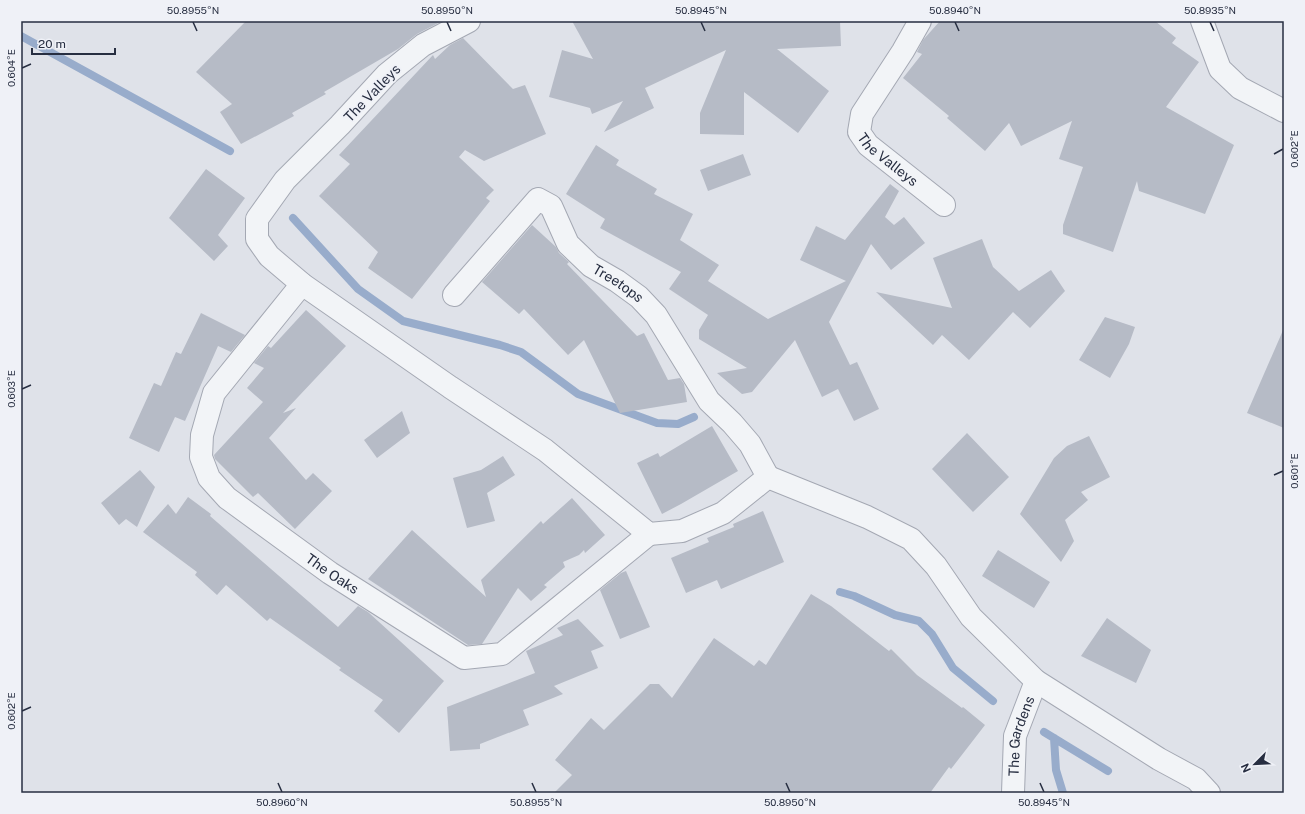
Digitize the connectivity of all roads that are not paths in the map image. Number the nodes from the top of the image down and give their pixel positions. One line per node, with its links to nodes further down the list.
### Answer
1 (469, 21): 6 (street, The Valleys)
2 (920, 21): 5 (street, The Valleys)
3 (1202, 21): 4 (street)
4 (1284, 111)
5 (944, 205)
6 (302, 284): 9 (street, The Valleys); 9 (street, The Oaks)
7 (454, 296): 8 (street, Treetops)
8 (768, 478): 9 (street); 10 (street)
9 (649, 534)
10 (1036, 681): 11 (street, The Gardens); 12 (street)
11 (1013, 793)
12 (1209, 793)

